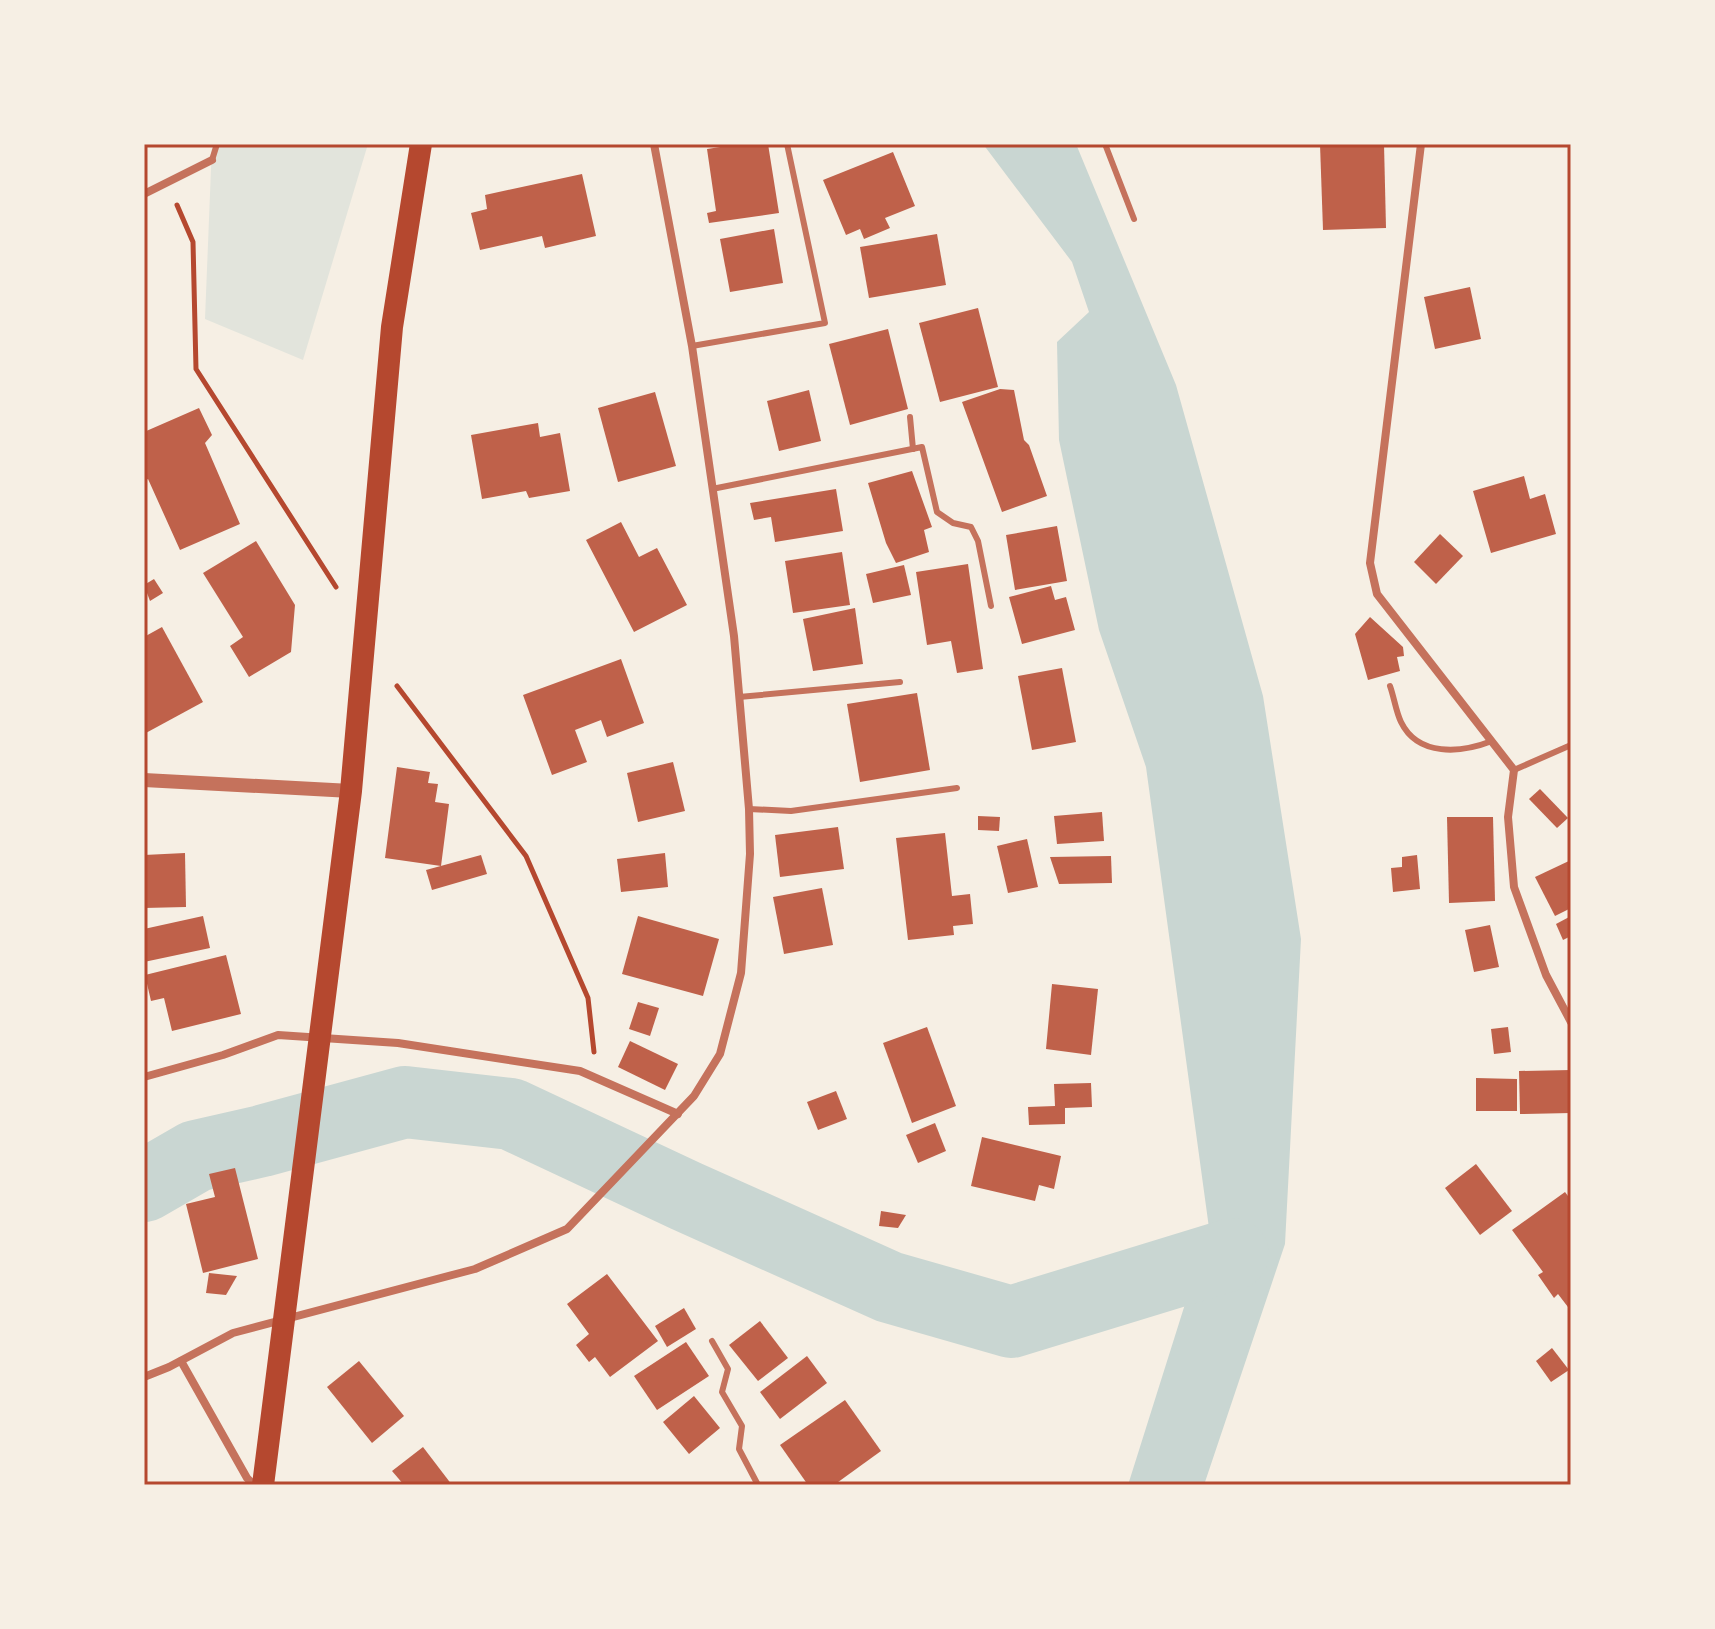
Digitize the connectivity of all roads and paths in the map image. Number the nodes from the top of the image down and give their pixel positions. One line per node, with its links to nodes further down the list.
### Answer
1 (217, 144): 7 (lane)
2 (421, 144): 26 (highway)
3 (654, 144): 11 (street)
4 (787, 144): 11 (lane)
5 (1105, 144): 10 (lane)
6 (1421, 144): 21 (street)
7 (212, 160): 8 (street)
8 (168, 182): 9 (street); 15 (path)
9 (144, 194)
10 (1134, 219)
11 (692, 346): 14 (street)
12 (910, 417): 13 (lane)
13 (913, 449): 14 (lane); 16 (lane)
14 (712, 489): 20 (street)
15 (337, 589)
16 (991, 606)
17 (900, 682): 20 (lane)
18 (397, 686): 30 (path)
19 (1390, 686): 21 (lane)
20 (739, 697): 27 (street)
21 (1492, 741): 23 (street)
22 (1571, 745): 23 (lane)
23 (1514, 770): 28 (street)
24 (144, 780): 26 (street)
25 (957, 788): 27 (lane)
26 (351, 791): 36 (highway)
27 (749, 809): 31 (street)
28 (1571, 1022)
29 (144, 1077): 30 (street)
30 (598, 1079): 31 (street)
31 (678, 1114): 33 (street)
32 (712, 1341): 37 (lane)
33 (181, 1361): 34 (street); 35 (street)
34 (144, 1377)
35 (254, 1485)
36 (263, 1485)
37 (758, 1485)

